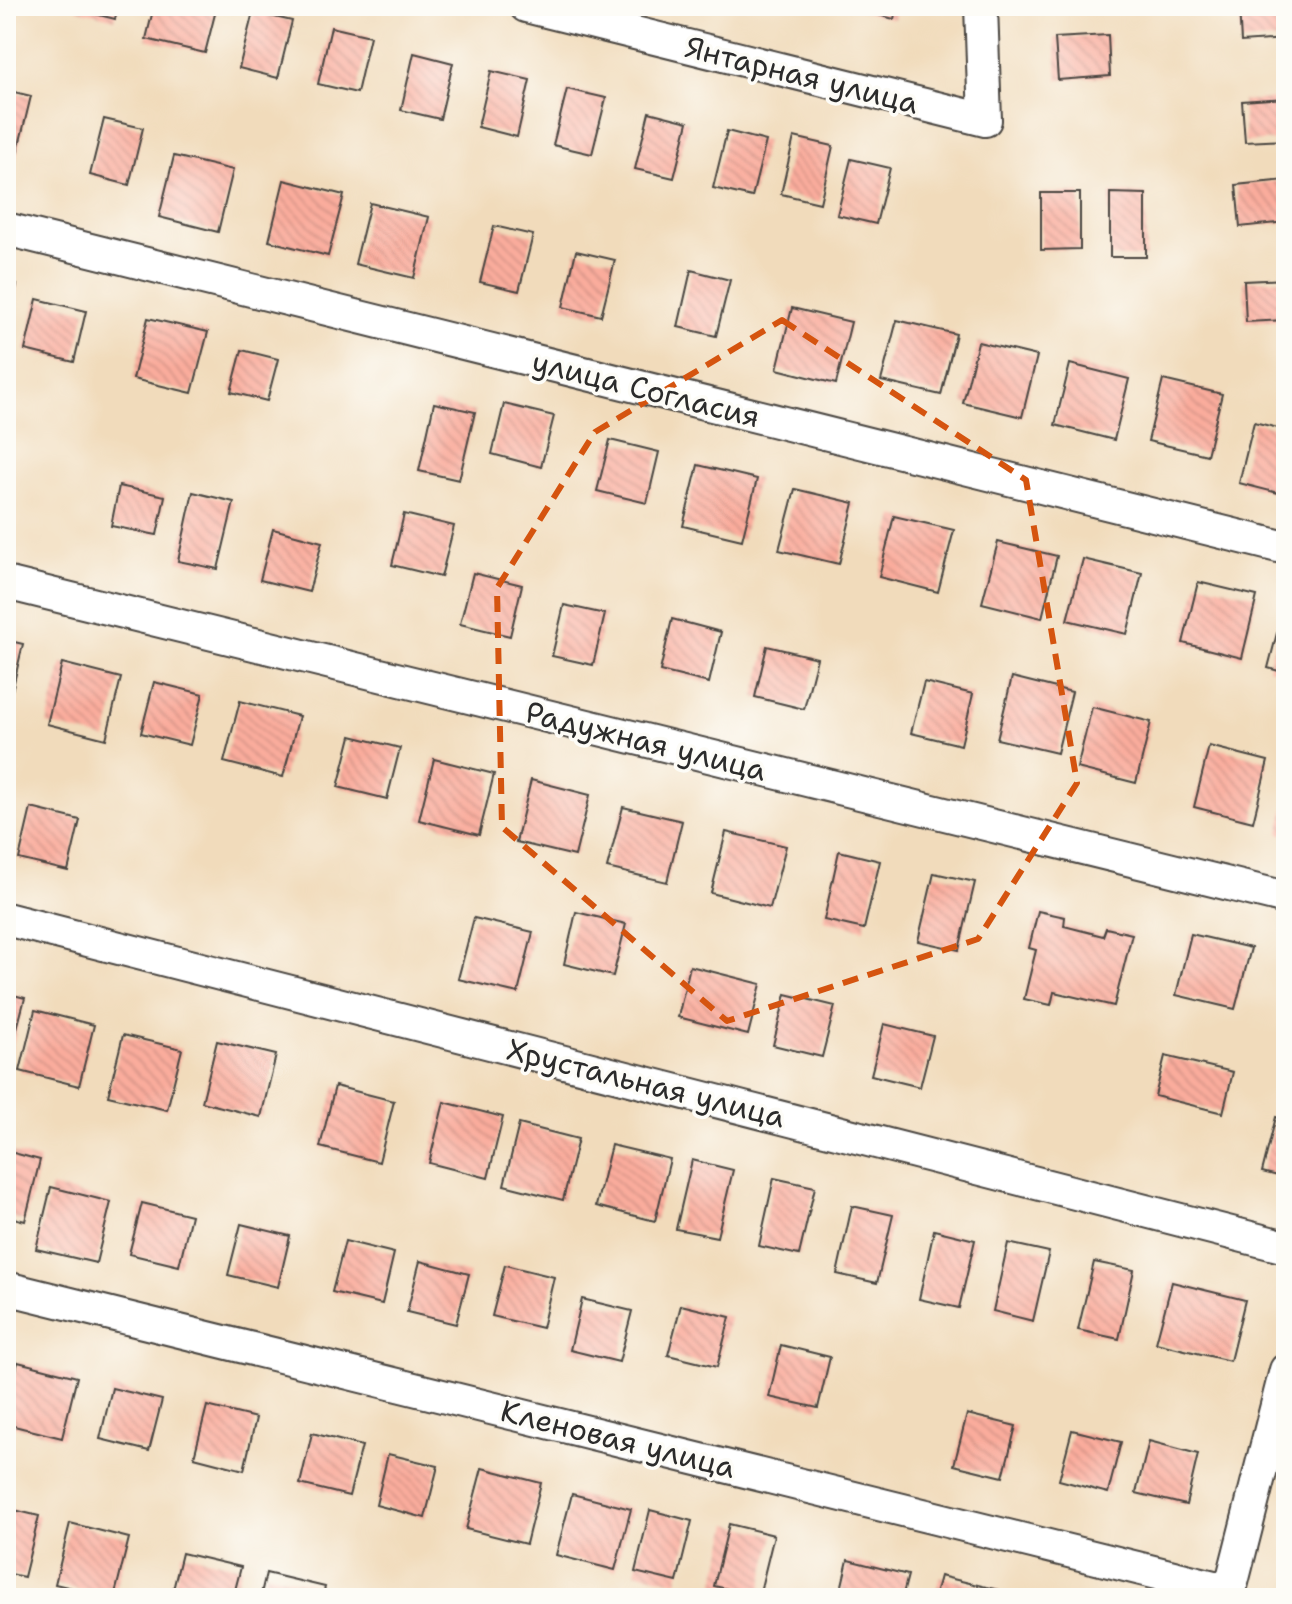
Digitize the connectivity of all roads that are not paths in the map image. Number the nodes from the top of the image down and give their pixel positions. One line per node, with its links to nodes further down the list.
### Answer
1 (526, 6): 2 (street, Янтарная улица)
2 (981, 6)
3 (6, 229): 4 (street, улица Согласия)
4 (1286, 548)
5 (6, 583): 6 (street, Радужная улица)
6 (1286, 898)
7 (6, 919): 8 (street, Хрустальная улица)
8 (1286, 1247)
9 (6, 1288): 11 (street, Кленовая улица)
10 (1286, 1370): 11 (street)
11 (1229, 1594)

